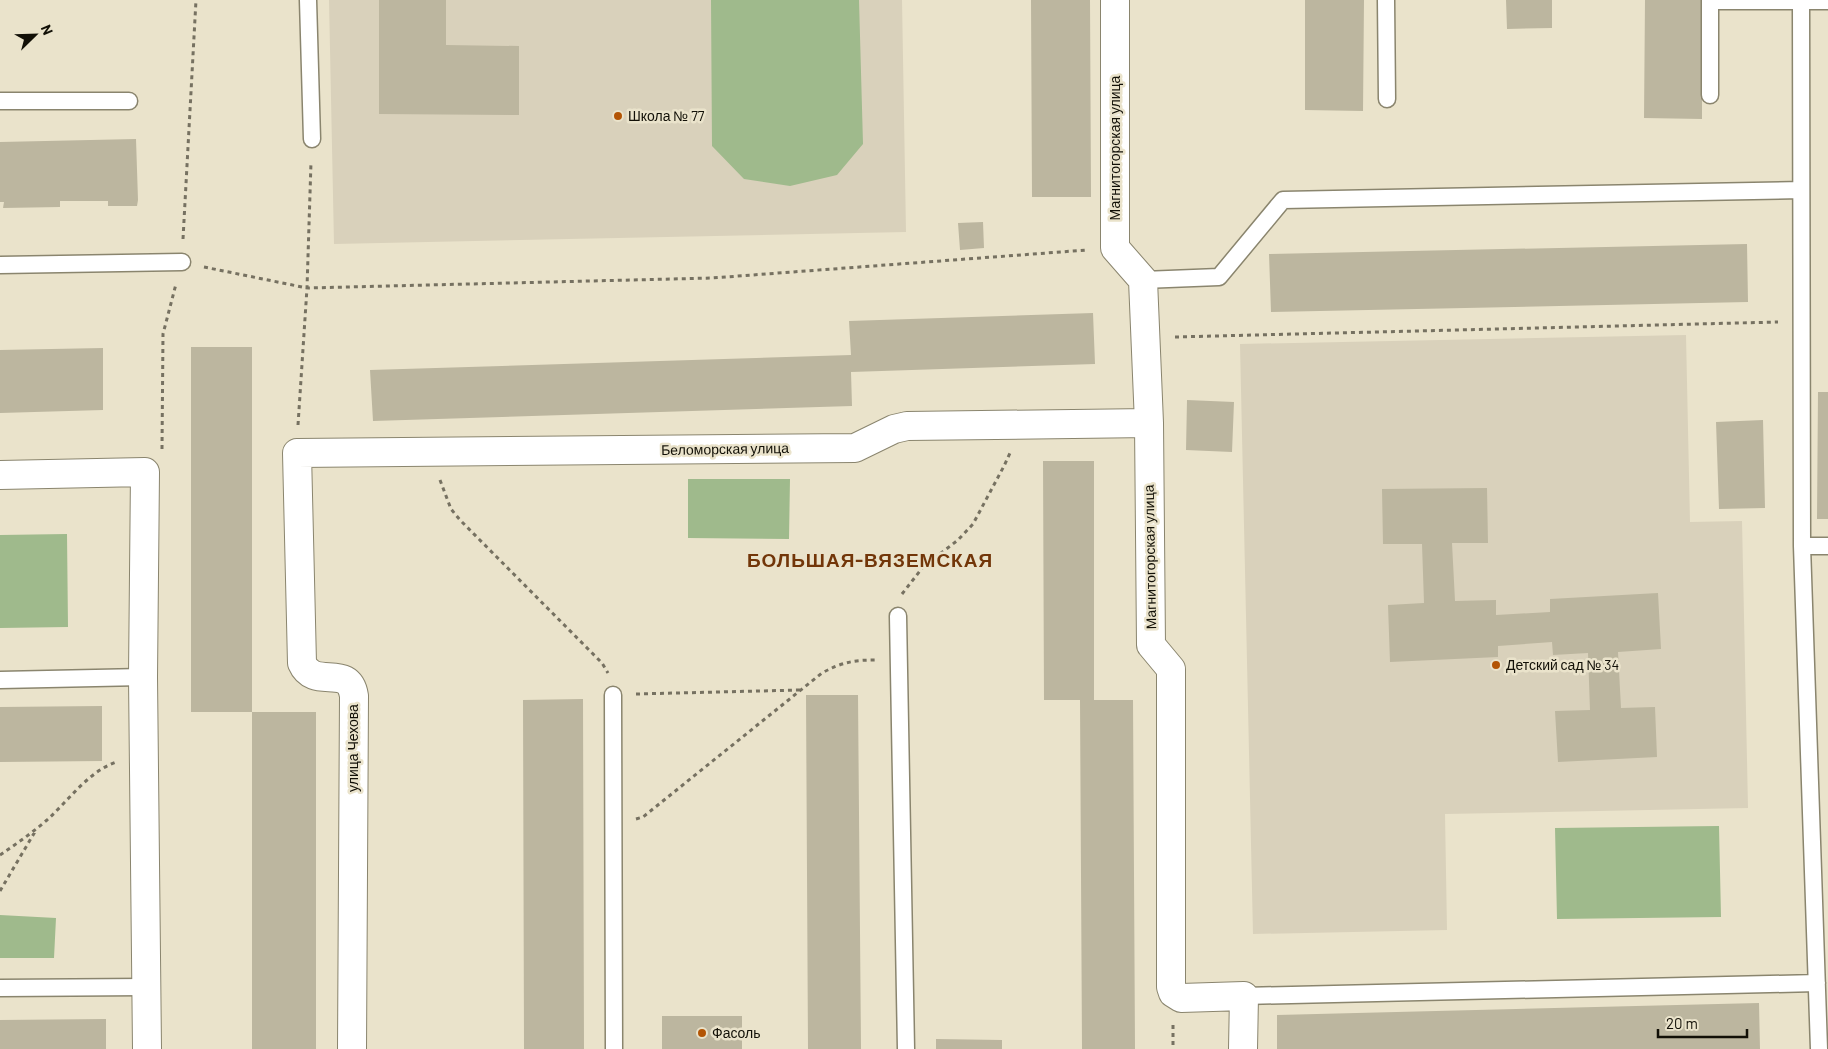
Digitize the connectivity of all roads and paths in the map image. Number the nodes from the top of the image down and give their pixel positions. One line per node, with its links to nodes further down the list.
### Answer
1 (196, 0): 15 (path)
2 (308, 0): 12 (lane)
3 (1114, 0): 14 (street, Магнитогорская улица)
4 (1386, 0): 9 (lane)
5 (1710, 0): 7 (lane); 8 (lane)
6 (1828, 1): 7 (lane)
7 (1801, 2): 13 (lane)
8 (1710, 95)
9 (1387, 99)
10 (0, 101): 11 (lane)
11 (129, 101)
12 (312, 139): 18 (path)
13 (1801, 190): 17 (lane); 19 (lane)
14 (1115, 248): 17 (street); 18 (path)
15 (182, 262): 16 (lane); 18 (path); 25 (path)
16 (0, 265)
17 (1143, 280): 20 (street, Магнитогорская улица)
18 (307, 288): 24 (path)
19 (1802, 321): 20 (path); 27 (lane)
20 (1146, 338): 21 (street, Магнитогорская улица)
21 (1148, 423): 22 (street, Беломорская улица); 43 (street, Магнитогорская улица)
22 (1011, 425): 23 (street, Беломорская улица); 29 (path)
23 (434, 452): 24 (street, Беломорская улица); 34 (path)
24 (297, 453): 45 (street, улица Чехова)
25 (145, 472): 26 (street); 31 (street)
26 (0, 475)
27 (1802, 546): 28 (lane); 40 (lane)
28 (1828, 546)
29 (898, 616): 30 (lane)
30 (898, 660): 33 (path); 47 (lane)
31 (144, 677): 32 (lane); 35 (street)
32 (0, 680)
33 (800, 690): 34 (path); 36 (path)
34 (613, 695): 36 (lane)
35 (144, 758): 37 (path); 41 (street)
36 (613, 819): 46 (lane)
37 (38, 828): 38 (path); 39 (path)
38 (0, 855)
39 (0, 891)
40 (1817, 982): 43 (lane); 49 (lane)
41 (146, 987): 42 (lane); 44 (street)
42 (0, 988)
43 (1244, 996): 48 (street)
44 (147, 1049)
45 (352, 1049)
46 (614, 1049)
47 (906, 1049)
48 (1243, 1049)
49 (1820, 1049)

